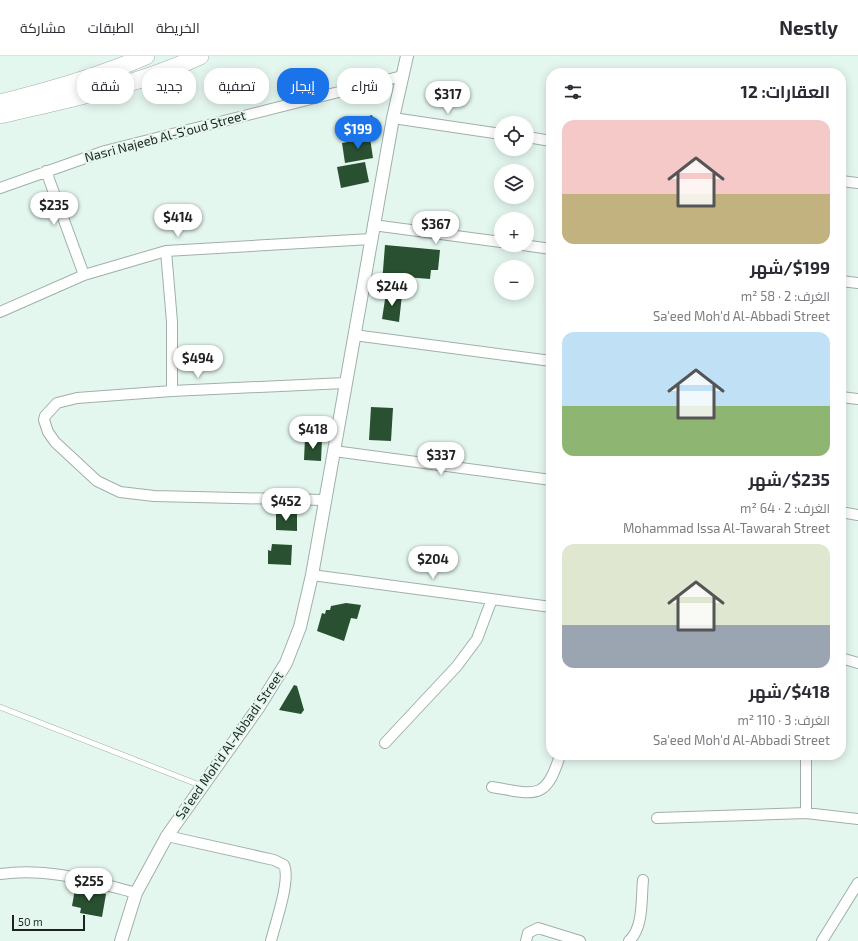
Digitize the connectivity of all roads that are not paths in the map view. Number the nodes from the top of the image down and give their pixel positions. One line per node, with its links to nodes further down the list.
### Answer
1 (146, 56): 5 (highway)
2 (200, 56): 11 (highway)
3 (400, 56): 7 (street, Sa'eed Moh'd Al-Abbadi Street)
4 (407, 56): 7 (street, Sa'eed Moh'd Al-Abbadi Street)
5 (119, 68)
6 (77, 72): 9 (highway)
7 (403, 73): 12 (street, Sa'eed Moh'd Al-Abbadi Street); 16 (street, Nasri Najeeb Al-S‘oud Street)
8 (77, 82): 10 (highway)
9 (0, 91)
10 (0, 103)
11 (0, 115)
12 (393, 118): 13 (street); 20 (street, Sa'eed Moh'd Al-Abbadi Street)
13 (494, 133)
14 (534, 138): 15 (street)
15 (546, 140)
16 (46, 171): 19 (street, Nasri Najeeb Al-S‘oud Street); 26 (street)
17 (846, 182): 18 (street)
18 (858, 183)
19 (0, 188)
20 (373, 225): 21 (street, Sa'eed Moh'd Al-Abbadi Street); 22 (street)
21 (372, 239): 25 (street); 30 (street, Sa'eed Moh'd Al-Abbadi Street)
22 (494, 241)
23 (534, 247): 24 (street)
24 (546, 248)
25 (166, 251): 26 (street); 33 (street)
26 (84, 275): 29 (street)
27 (846, 282): 28 (street)
28 (858, 283)
29 (0, 312)
30 (354, 335): 31 (street); 32 (street, Sa'eed Moh'd Al-Abbadi Street)
31 (546, 360)
32 (344, 383): 33 (street); 36 (street, Sa'eed Moh'd Al-Abbadi Street)
33 (172, 391): 38 (street)
34 (846, 398): 35 (street)
35 (858, 399)
36 (334, 451): 37 (street); 38 (street, Sa'eed Moh'd Al-Abbadi Street)
37 (546, 479)
38 (324, 500): 41 (street, Sa'eed Moh'd Al-Abbadi Street)
39 (846, 513): 40 (street)
40 (858, 515)
41 (312, 575): 42 (street); 50 (street, Sa'eed Moh'd Al-Abbadi Street)
42 (492, 599): 43 (street); 47 (street)
43 (546, 606)
44 (846, 659): 45 (street)
45 (858, 663)
46 (0, 707): 50 (lane)
47 (385, 743)
48 (558, 760): 51 (street)
49 (806, 760): 52 (street)
50 (202, 786): 55 (street, Sa'eed Moh'd Al-Abbadi Street)
51 (492, 787)
52 (806, 813): 53 (street); 54 (street)
53 (657, 818)
54 (858, 819)
55 (167, 836): 59 (street, Sa'eed Moh'd Al-Abbadi Street); 62 (street)
56 (0, 874): 59 (street)
57 (643, 880): 65 (street)
58 (858, 883): 60 (street)
59 (136, 893): 61 (street, Sa'eed Moh'd Al-Abbadi Street)
60 (829, 936): 66 (street)
61 (121, 941)
62 (271, 941)
63 (526, 941): 64 (street)
64 (580, 941)
65 (629, 941)
66 (822, 941)

